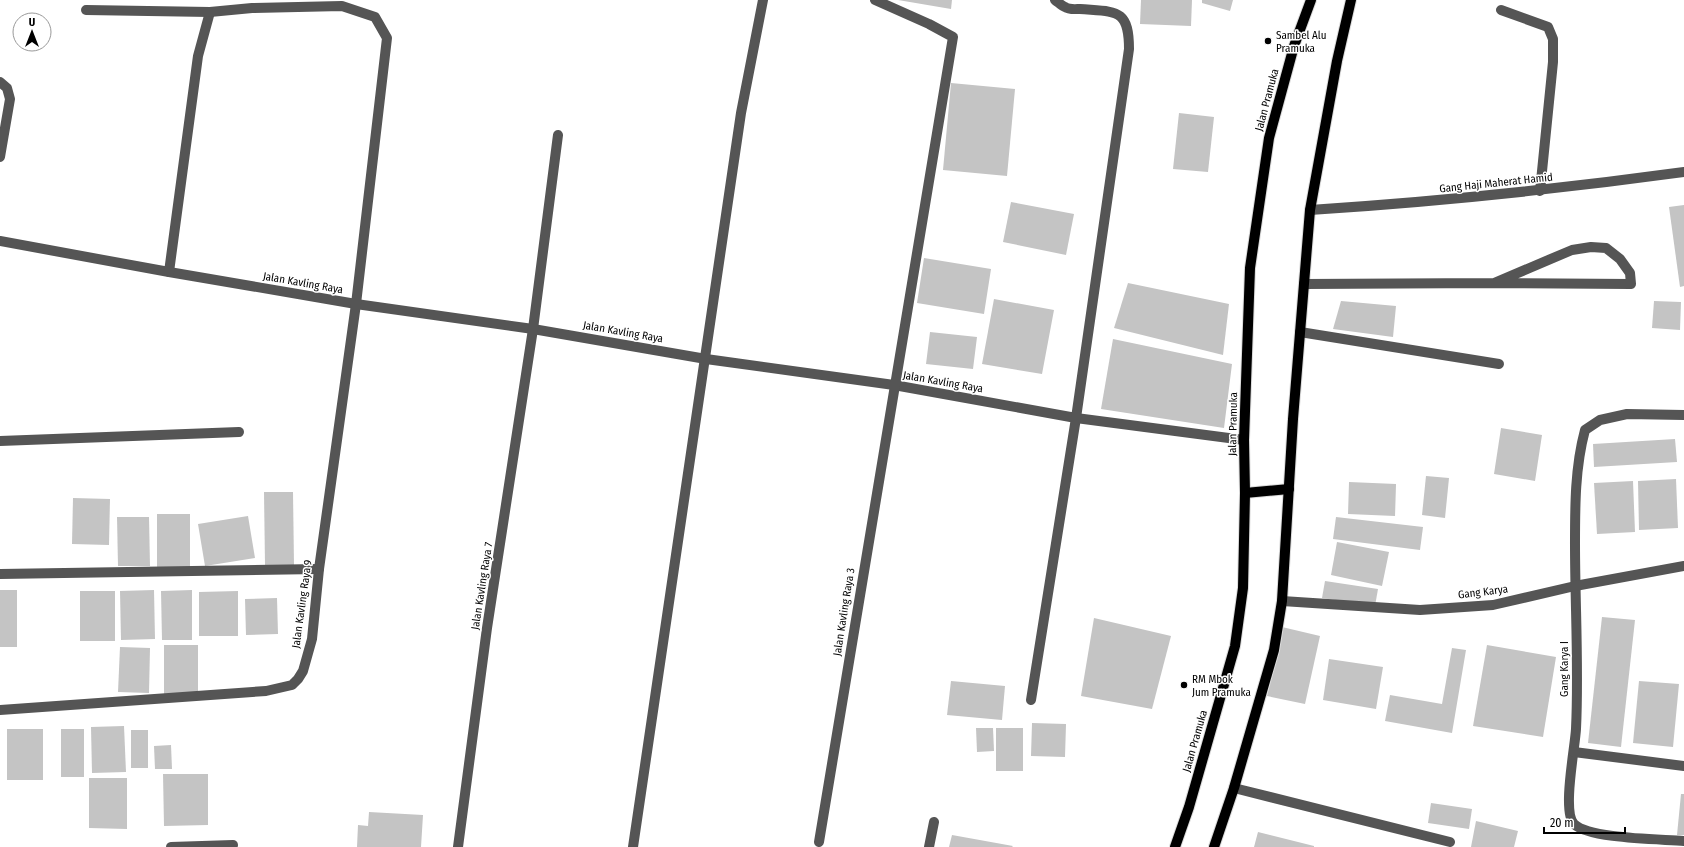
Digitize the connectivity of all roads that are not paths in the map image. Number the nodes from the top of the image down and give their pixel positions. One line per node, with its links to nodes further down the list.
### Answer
1 (763, 0): 23 (street)
2 (875, 0): 25 (street, Jalan Kavling Raya 3)
3 (1055, 0): 27 (street)
4 (1311, 0): 29 (main road, Jalan Pramuka)
5 (1351, 0): 15 (main road)
6 (86, 10): 8 (street, Jalan Kavling Raya 9)
7 (1501, 10): 14 (street)
8 (210, 12): 17 (street); 20 (street, Jalan Kavling Raya 9)
9 (0, 82): 10 (street)
10 (5, 100): 12 (street)
11 (558, 135): 21 (street, Jalan Kavling Raya 7)
12 (0, 157)
13 (1684, 172): 14 (street, Gang Haji Maherat Hamid)
14 (1540, 191): 15 (street, Gang Haji Maherat Hamid)
15 (1310, 210): 19 (main road)
16 (0, 241): 17 (street, Jalan Kavling Raya)
17 (169, 272): 20 (street, Jalan Kavling Raya)
18 (1494, 282): 18 (street); 19 (street)
19 (1304, 284): 22 (main road)
20 (356, 304): 21 (street, Jalan Kavling Raya); 34 (street, Jalan Kavling Raya 9)
21 (533, 329): 23 (street, Jalan Kavling Raya); 49 (street, Jalan Kavling Raya 7)
22 (1300, 332): 24 (street); 31 (main road)
23 (706, 359): 25 (street, Jalan Kavling Raya); 50 (street)
24 (1499, 364)
25 (894, 385): 27 (street, Jalan Kavling Raya); 45 (street, Jalan Kavling Raya 3)
26 (1684, 415): 36 (street, Gang Karya I)
27 (1076, 418): 29 (street, Jalan Kavling Raya); 38 (street)
28 (239, 432): 30 (street)
29 (1244, 440): 32 (main road, Jalan Pramuka)
30 (0, 442)
31 (1289, 489): 32 (main road); 37 (main road)
32 (1245, 493): 52 (main road, Jalan Pramuka)
33 (1684, 566): 36 (street, Gang Karya)
34 (319, 569): 35 (street); 39 (street, Jalan Kavling Raya 9)
35 (0, 574)
36 (1575, 586): 37 (street, Gang Karya); 40 (street, Gang Karya I)
37 (1282, 601): 42 (main road)
38 (1030, 700)
39 (0, 710)
40 (1574, 752): 41 (street); 44 (street, Gang Karya I)
41 (1684, 766)
42 (1234, 788): 46 (street); 53 (main road)
43 (934, 822): 51 (street)
44 (1684, 841)
45 (819, 842)
46 (1450, 842)
47 (233, 845): 48 (street)
48 (171, 847)
49 (458, 847)
50 (633, 847)
51 (929, 847)
52 (1175, 847)
53 (1214, 847)

